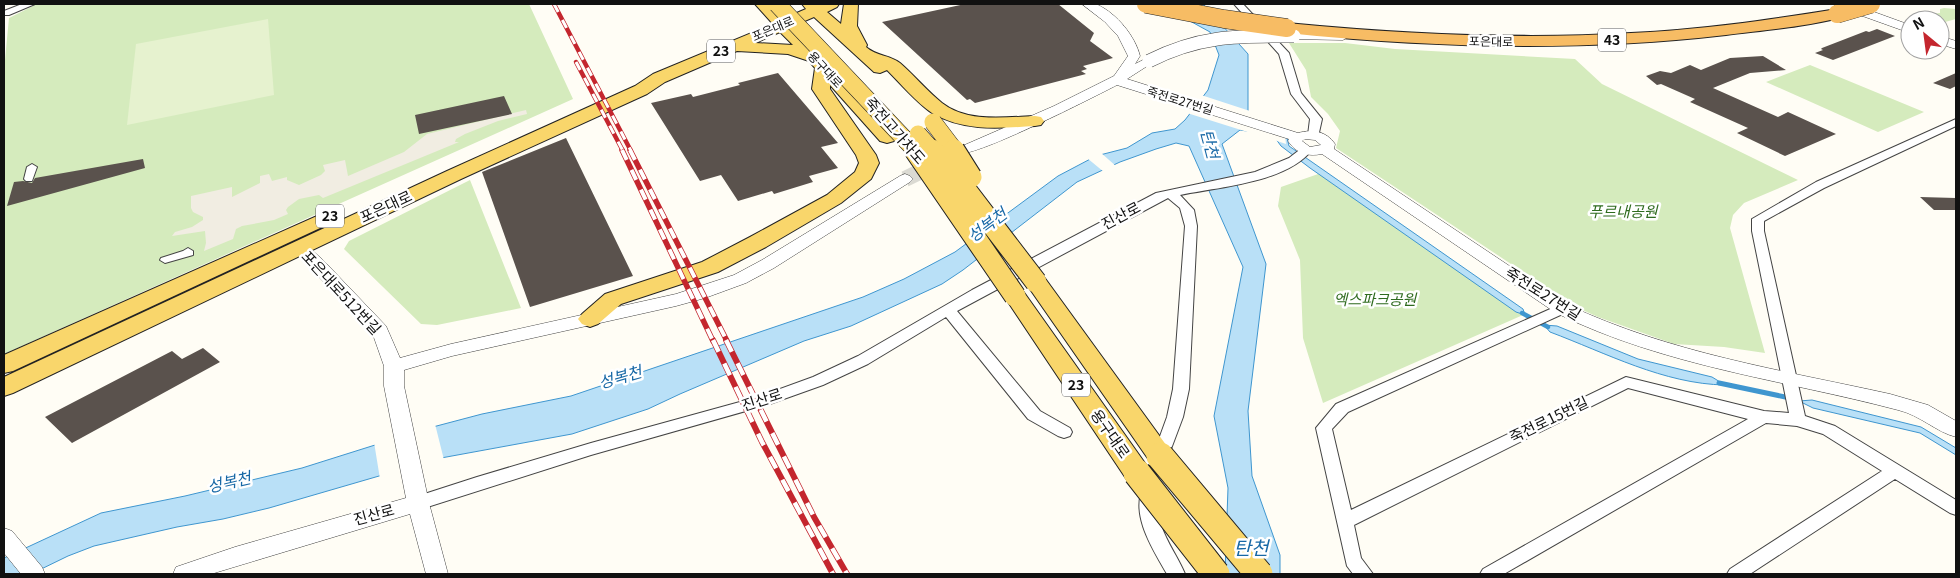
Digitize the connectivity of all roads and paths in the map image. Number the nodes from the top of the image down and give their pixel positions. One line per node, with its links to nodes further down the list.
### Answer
1 (30, 4): 14 (street)
2 (777, 4): 38 (main road, 죽전고가차도, bridge)
3 (790, 4): 37 (main road, 죽전고가차도, bridge)
4 (832, 4): 11 (main road, 포은대로)
5 (851, 4): 20 (main road)
6 (1088, 4): 23 (street)
7 (1146, 4): 17 (highway, 포은대로 / 43, bridge)
8 (1168, 4): 17 (highway, 포은대로 / 43)
9 (1238, 4): 27 (street)
10 (1871, 4): 12 (highway, 43, bridge)
11 (812, 7): 15 (main road, 포은대로 / 23); 18 (main road, 23)
12 (1838, 8): 16 (street); 17 (highway, 포은대로 / 43); 17 (highway, 포은대로 / 43)
13 (755, 12): 15 (main road, 용구대로); 19 (main road)
14 (6, 13)
15 (782, 25): 19 (main road, 포은대로 / 23); 21 (main road, 용구대로 / 23)
16 (1900, 26)
17 (1289, 29): 23 (street, bridge)
18 (846, 38): 20 (main road, 23); 21 (main road)
19 (730, 47): 21 (main road); 22 (main road, 포은대로 / 23)
20 (866, 55): 24 (main road); 37 (main road, 23, bridge)
21 (815, 59): 38 (main road, 용구대로 / 23, bridge); 41 (main road)
22 (659, 78): 34 (main road, 포은대로 / 23); 42 (main road, 포은대로 / 23)
23 (1116, 80): 24 (street); 26 (street, 죽전로27번길)
24 (1035, 121): 28 (street)
25 (1956, 122): 44 (street)
26 (1291, 135): 27 (street); 29 (street)
27 (1319, 142): 29 (street); 39 (street, 죽전로27번길)
28 (965, 150)
29 (1304, 153): 33 (street, 진산로)
30 (32, 167): 31 (street)
31 (29, 179)
32 (905, 179): 41 (street)
33 (1164, 194): 40 (street, 진산로); 58 (street)
34 (299, 248): 43 (street, 포은대로512번길); 45 (main road, 포은대로 / 23)
35 (188, 251): 36 (street)
36 (165, 260)
37 (1036, 282): 60 (main road, 용구대로 / 23, bridge)
38 (1014, 296): 59 (main road, 용구대로 / 23, bridge)
39 (1562, 309): 44 (street, 죽전로27번길); 53 (street)
40 (948, 310): 49 (street); 51 (street, 진산로)
41 (590, 319): 43 (street)
42 (4, 365)
43 (394, 366): 51 (street)
44 (1790, 378): 47 (street); 48 (street, 죽전로27번길)
45 (4, 387)
46 (1764, 418): 47 (street, 죽전로15번길); 53 (street, 죽전로15번길); 62 (street)
47 (1797, 418): 50 (street, 죽전로15번길)
48 (1956, 430)
49 (1064, 432)
50 (1895, 471): 52 (street, 죽전로15번길); 63 (street)
51 (418, 503): 56 (street, 진산로); 57 (street)
52 (1956, 508)
53 (1345, 521): 61 (street)
54 (4, 537): 55 (street)
55 (34, 574)
56 (184, 574)
57 (437, 574)
58 (1176, 574)
59 (1216, 574)
60 (1259, 574)
61 (1364, 574)
62 (1489, 574)
63 (1736, 574)

